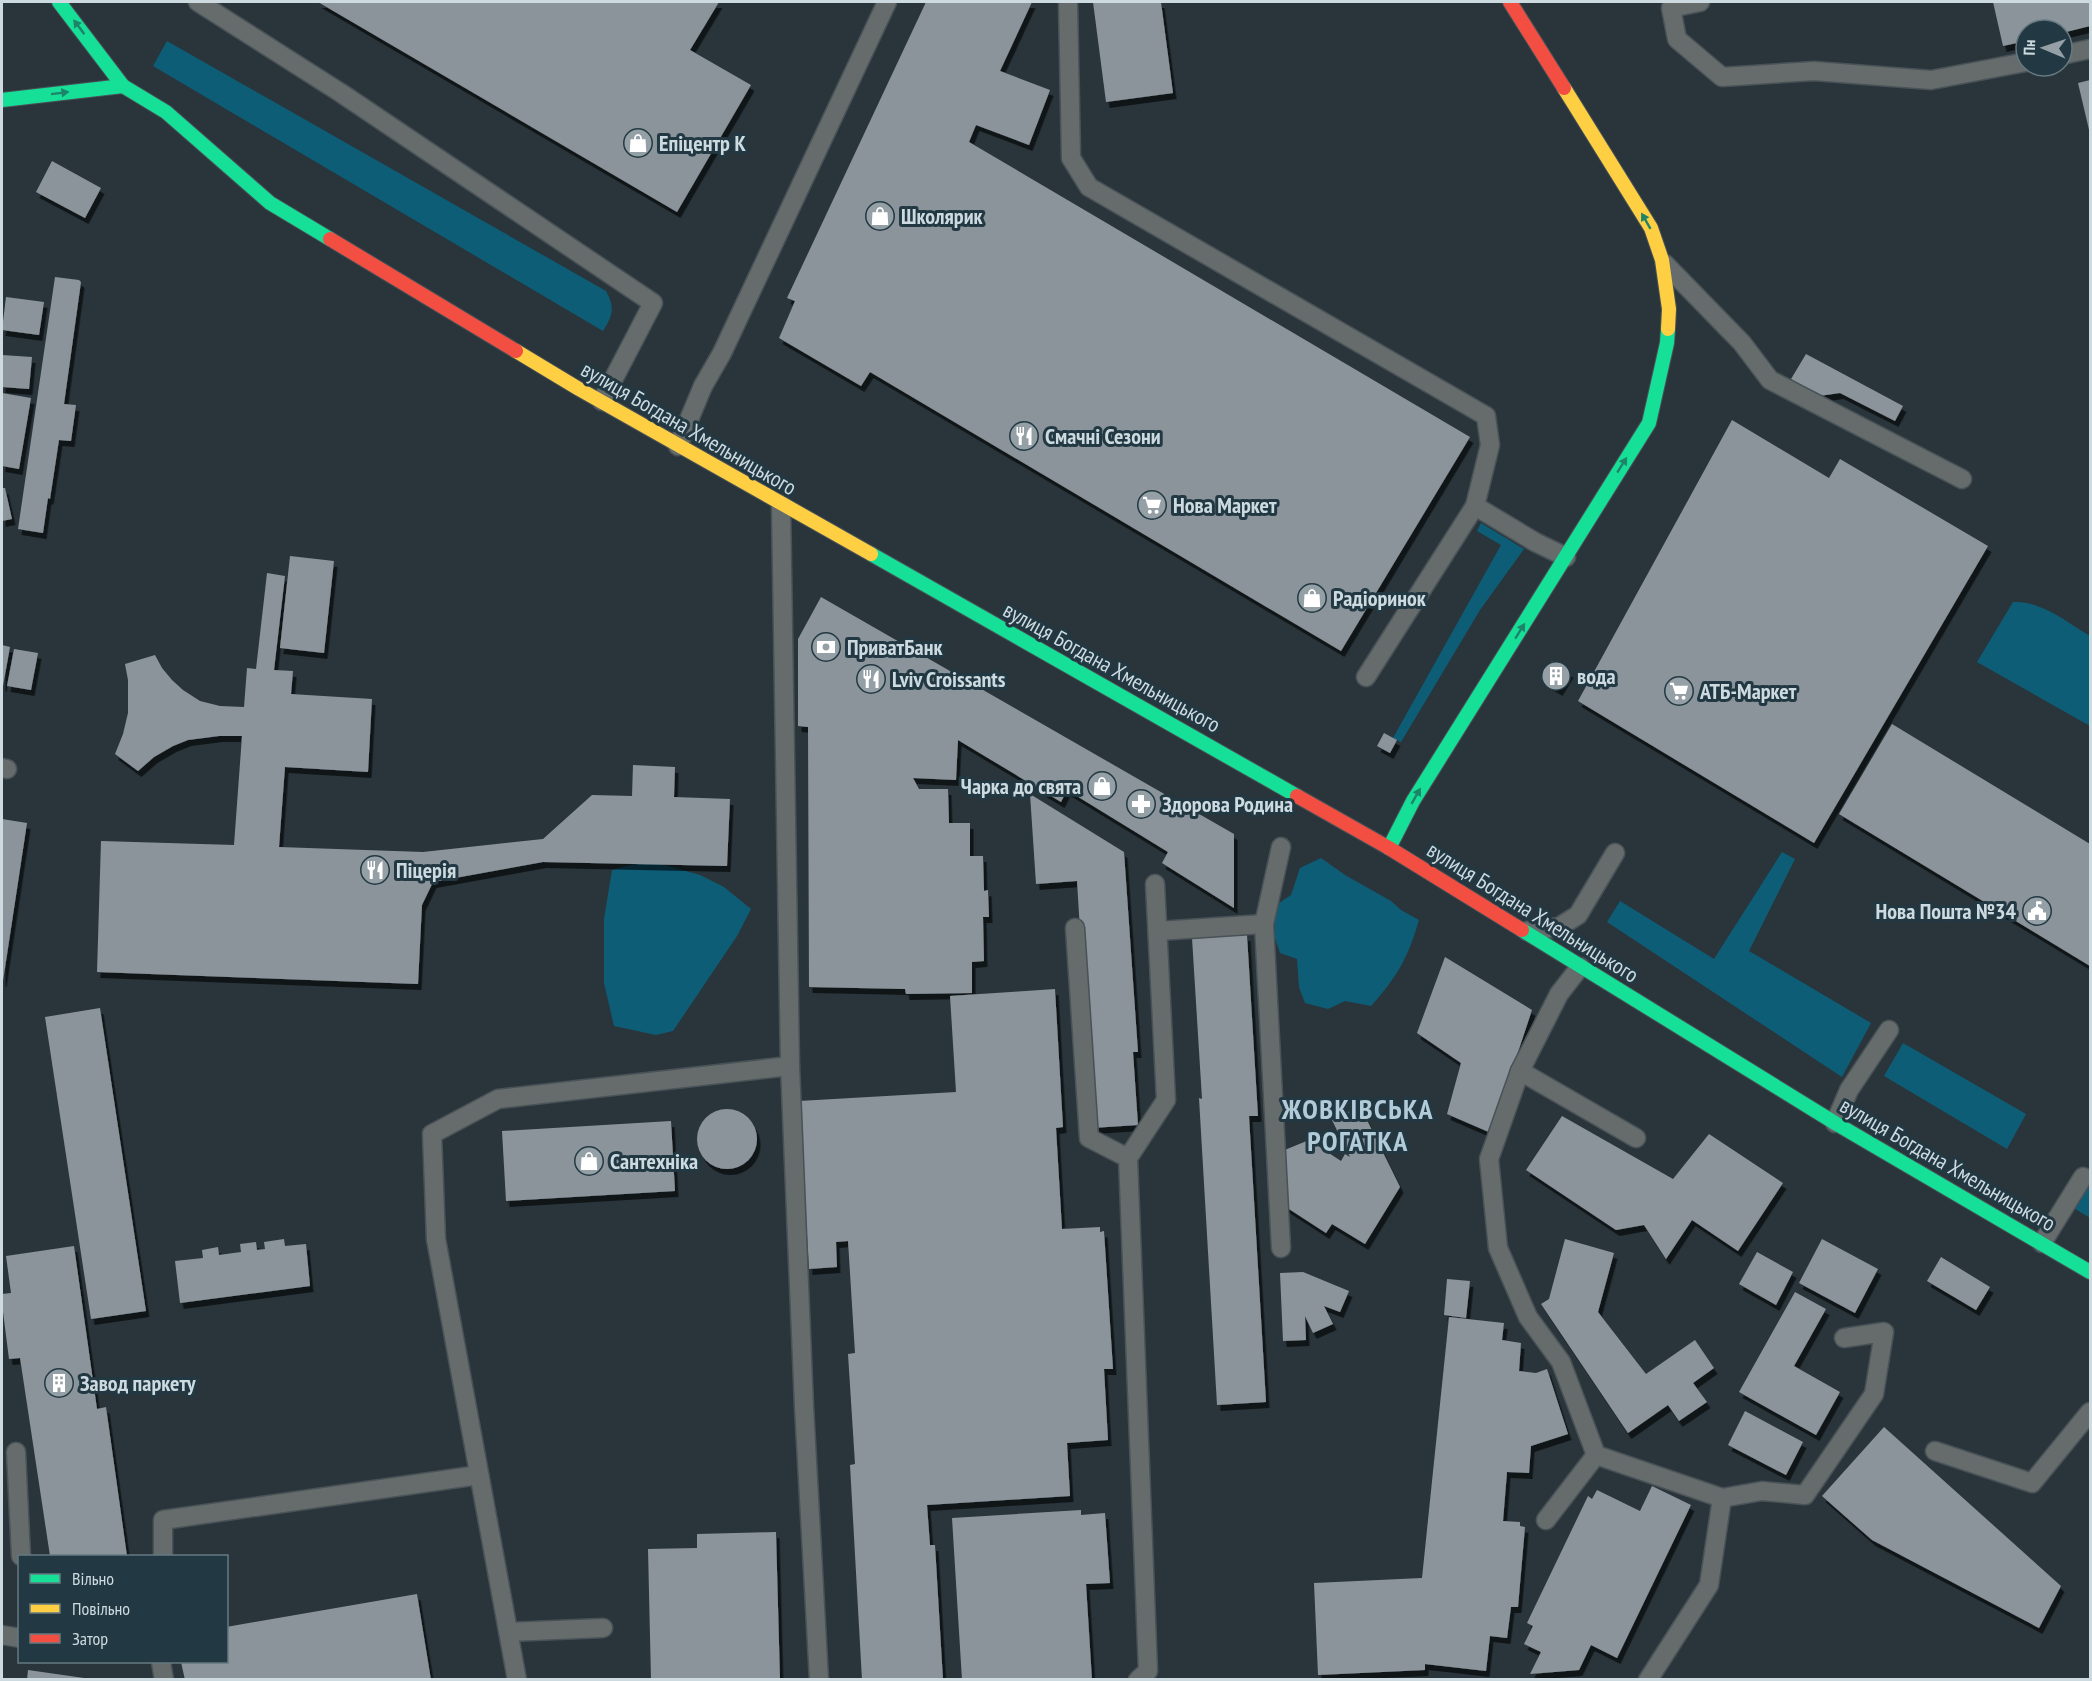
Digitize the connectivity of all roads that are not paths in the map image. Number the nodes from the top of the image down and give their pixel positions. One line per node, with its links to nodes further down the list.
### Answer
1 (60, 2): 10 (main road, вулиця Богдана Хмельницького, one-way to 1)
2 (198, 2): 13 (lane)
3 (887, 2): 14 (lane)
4 (1068, 2): 17 (lane)
5 (1510, 2): 12 (main road, one-way to 5)
6 (1700, 2): 9 (lane)
7 (2091, 49): 8 (lane)
8 (2074, 53)
9 (2014, 64)
10 (123, 86): 11 (main road, one-way to 10); 13 (main road, вулиця Богдана Хмельницького)
11 (2, 100)
12 (1662, 260): 15 (lane); 18 (main road, one-way to 12)
13 (602, 401): 14 (main road, вулиця Богдана Хмельницького)
14 (678, 446): 16 (main road, вулиця Богдана Хмельницького)
15 (1962, 479)
16 (781, 505): 21 (main road, вулиця Богдана Хмельницького); 30 (lane)
17 (1475, 506): 18 (lane); 19 (lane)
18 (1566, 557): 21 (main road, one-way to 18)
19 (1365, 677)
20 (1281, 847): 24 (lane)
21 (1389, 848): 27 (main road, вулиця Богдана Хмельницького)
22 (1615, 853): 27 (lane)
23 (1155, 884): 26 (lane)
24 (1264, 924): 26 (lane); 37 (lane)
25 (1075, 928): 34 (lane)
26 (1158, 931): 34 (lane)
27 (1525, 932): 28 (main road, вулиця Богдана Хмельницького)
28 (1580, 967): 31 (lane); 32 (main road, вулиця Богдана Хмельницького)
29 (1889, 1030): 32 (lane)
30 (790, 1066): 44 (lane); 56 (lane)
31 (1520, 1071): 33 (lane); 43 (lane)
32 (1835, 1123): 36 (main road, вулиця Богдана Хмельницького)
33 (1636, 1138)
34 (1128, 1158): 57 (lane)
35 (2083, 1177): 36 (lane)
36 (2042, 1243): 38 (main road, вулиця Богдана Хмельницького)
37 (1281, 1248)
38 (2091, 1272)
39 (1844, 1338): 45 (lane)
40 (2091, 1413): 41 (lane)
41 (1935, 1451)
42 (16, 1452): 47 (lane)
43 (1596, 1455): 45 (lane); 46 (lane)
44 (479, 1475): 48 (lane); 50 (lane)
45 (1722, 1498): 58 (lane)
46 (1546, 1520)
47 (21, 1555)
48 (163, 1555)
49 (603, 1628): 50 (lane)
50 (509, 1632): 55 (lane)
51 (2, 1635): 52 (lane)
52 (18, 1638)
53 (161, 1663): 54 (lane)
54 (164, 1680)
55 (517, 1680)
56 (819, 1680)
57 (1138, 1680)
58 (1648, 1680)

